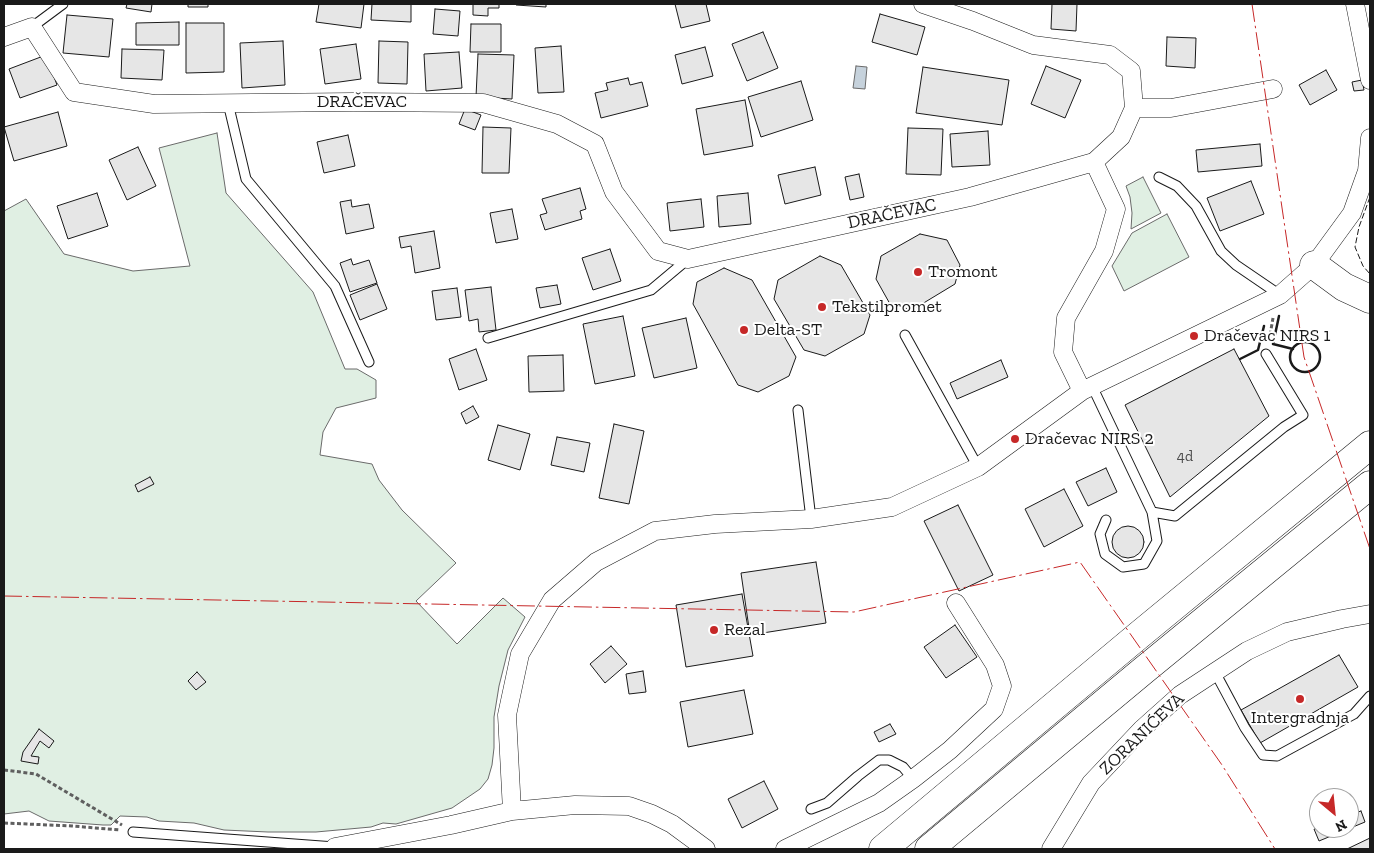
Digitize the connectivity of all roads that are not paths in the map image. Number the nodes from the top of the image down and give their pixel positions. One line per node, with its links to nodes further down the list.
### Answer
1 (62, 4): 4 (lane)
2 (923, 4): 10 (street, DRAČEVAC)
3 (1355, 4): 6 (street)
4 (32, 26): 5 (street); 9 (street, DRAČEVAC)
5 (4, 37)
6 (1368, 51): 7 (street)
7 (1370, 80)
8 (1274, 89): 10 (street)
9 (228, 102): 14 (street, DRAČEVAC); 21 (lane)
10 (1134, 108): 12 (street, DRAČEVAC)
11 (1370, 138): 15 (street)
12 (1094, 162): 14 (street, DRAČEVAC); 22 (street)
13 (1158, 176): 16 (lane)
14 (688, 259): 19 (lane, DRAČEVAC)
15 (1314, 265): 16 (street); 17 (highway)
16 (1278, 296): 22 (street)
17 (1370, 299)
18 (905, 335): 25 (lane)
19 (488, 338)
20 (1266, 354): 27 (lane)
21 (369, 362)
22 (1087, 388): 25 (street); 27 (lane)
23 (798, 410): 28 (lane)
24 (1370, 445): 41 (highway)
25 (978, 467): 28 (street)
26 (1370, 485): 42 (highway)
27 (1152, 512): 29 (lane)
28 (811, 519): 36 (street)
29 (1106, 520)
30 (956, 603): 34 (street)
31 (1370, 614): 32 (street, ZORANIĆEVA)
32 (1215, 672): 33 (lane); 43 (street, ZORANIĆEVA)
33 (1370, 696)
34 (913, 779): 35 (lane); 40 (street)
35 (811, 809)
36 (512, 811): 38 (street); 39 (street)
37 (133, 832): 38 (lane)
38 (334, 848)
39 (706, 849)
40 (785, 849)
41 (883, 849)
42 (929, 849)
43 (1051, 849)

